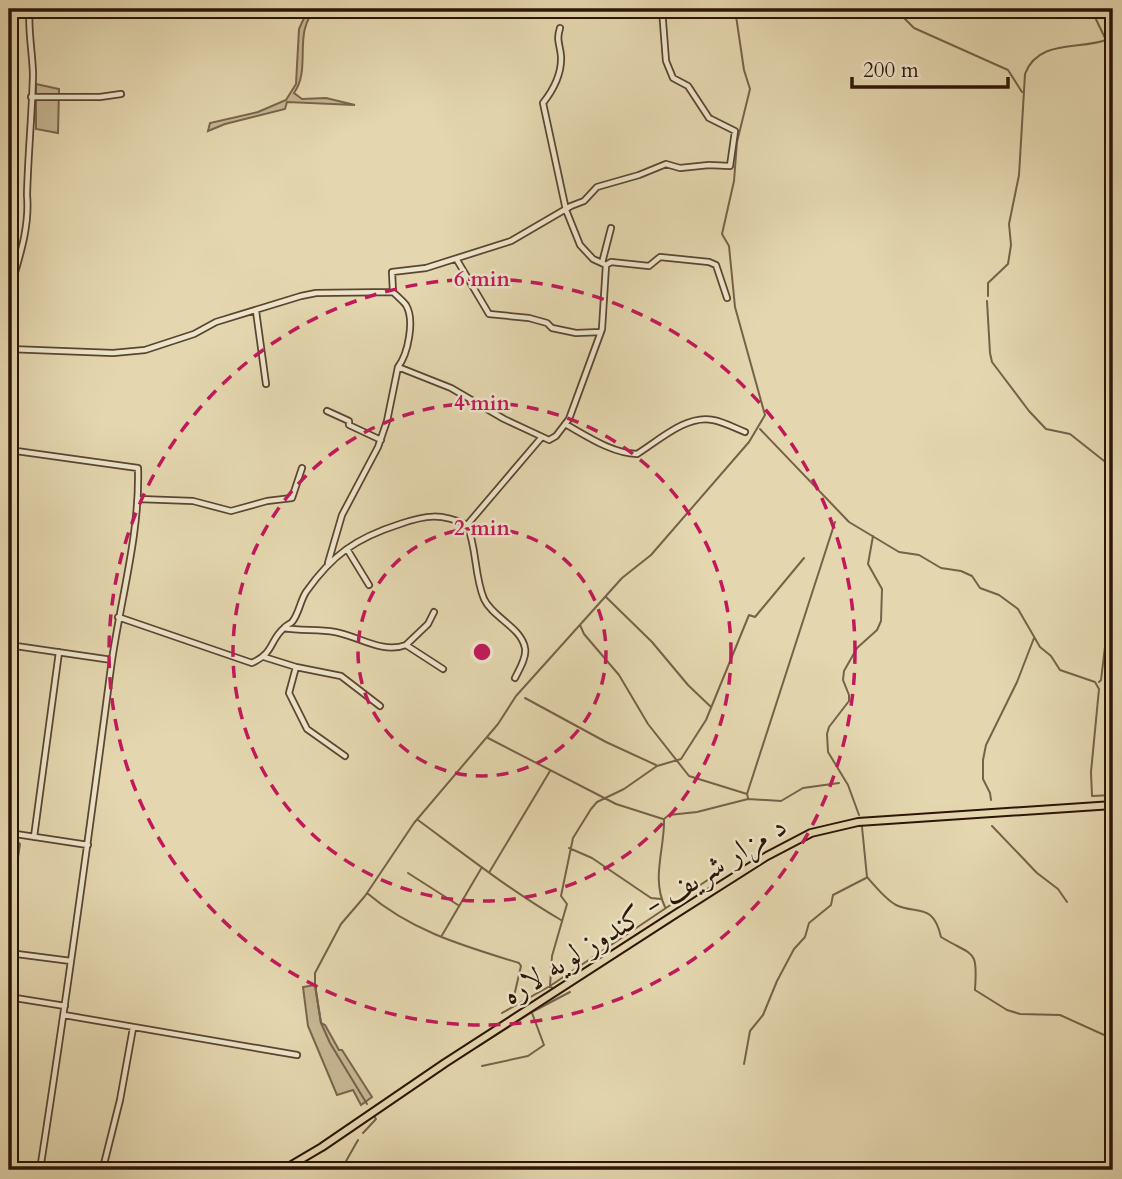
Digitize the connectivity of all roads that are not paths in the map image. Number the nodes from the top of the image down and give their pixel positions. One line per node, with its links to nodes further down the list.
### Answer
1 (30, 9): 5 (street)
2 (662, 9): 6 (street)
3 (560, 28): 6 (street)
4 (121, 94): 5 (street)
5 (31, 97): 11 (street)
6 (566, 210): 8 (street); 9 (street)
7 (611, 228): 9 (street)
8 (457, 260): 10 (street); 14 (street)
9 (604, 264): 12 (street); 14 (street)
10 (393, 292): 13 (street); 16 (street)
11 (9, 293)
12 (727, 298)
13 (256, 311): 15 (street); 17 (street)
14 (601, 332): 19 (street)
15 (9, 349)
16 (398, 368): 21 (street); 22 (street)
17 (266, 384)
18 (327, 411): 22 (street)
19 (565, 425): 20 (street); 21 (street)
20 (745, 432)
21 (541, 438): 26 (street)
22 (380, 440): 28 (street)
23 (9, 450): 25 (street)
24 (302, 468): 25 (street)
25 (139, 499): 31 (street)
26 (467, 525): 27 (street); 40 (street)
27 (347, 549): 28 (street); 29 (street)
28 (328, 563): 32 (street)
29 (369, 585)
30 (434, 612): 34 (street)
31 (118, 617): 36 (street); 37 (street)
32 (283, 628): 34 (street); 36 (street)
33 (9, 645): 35 (street)
34 (406, 645): 39 (street)
35 (59, 652): 37 (street); 45 (street)
36 (264, 657): 38 (street)
37 (112, 660): 46 (street)
38 (296, 667): 41 (street); 42 (street)
39 (443, 669)
40 (516, 678)
41 (380, 706)
42 (345, 756)
43 (1113, 805): 56 (main road, د مزار شریف - کندوز لویه لاره)
44 (9, 833): 45 (street)
45 (34, 837): 46 (street)
46 (88, 845): 48 (street)
47 (9, 953): 48 (street)
48 (71, 961): 50 (street)
49 (9, 997): 50 (street)
50 (65, 1006): 51 (street)
51 (64, 1015): 52 (street); 55 (street)
52 (133, 1028): 53 (street); 54 (street)
53 (296, 1055)
54 (103, 1168)
55 (40, 1170)
56 (283, 1170)

